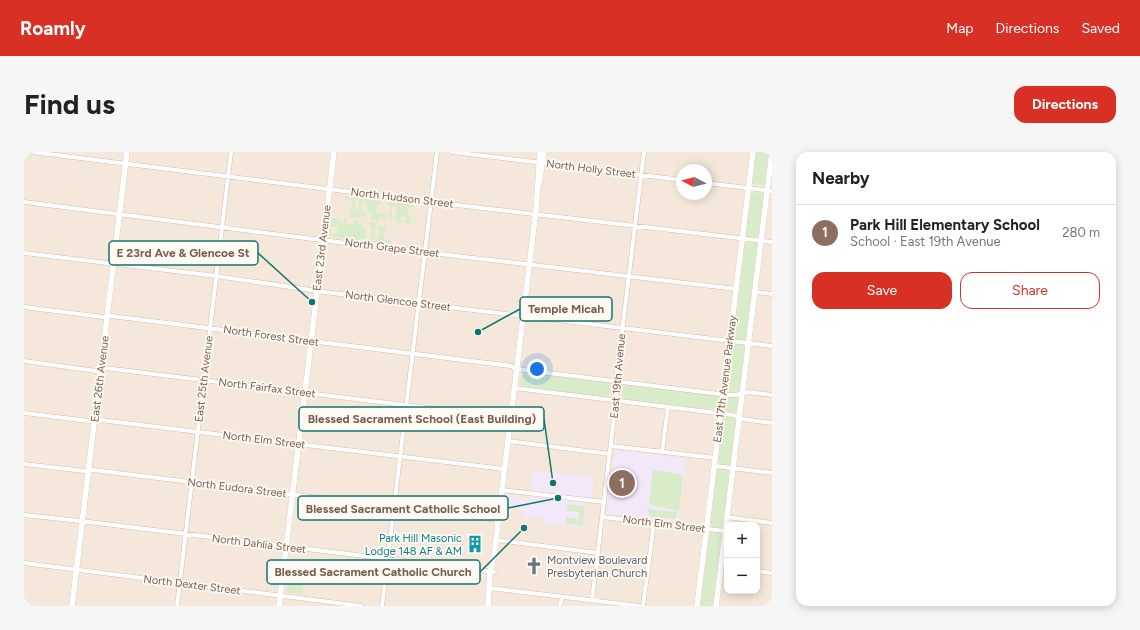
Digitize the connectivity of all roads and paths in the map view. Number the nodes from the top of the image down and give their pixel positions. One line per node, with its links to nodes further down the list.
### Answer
1 (32, 152): 13 (street, North Hudson Street)
2 (127, 152): 13 (street, East 26th Avenue)
3 (231, 152): 15 (street, East 25th Avenue)
4 (334, 152): 19 (street, East 23rd Avenue)
5 (437, 152): 22 (street)
6 (452, 152): 12 (street, North Holly Street)
7 (540, 152): 12 (street)
8 (544, 152): 12 (street)
9 (644, 152): 14 (street, East 19th Avenue)
10 (753, 152): 18 (street, East 17th Avenue Parkway)
11 (772, 152): 20 (street, East 17th Avenue Parkway)
12 (541, 163): 14 (street, North Holly Street); 24 (street)
13 (126, 164): 15 (street, North Hudson Street); 23 (street, East 26th Avenue)
14 (641, 175): 16 (street, North Holly Street); 25 (street, East 19th Avenue)
15 (228, 177): 19 (street, North Hudson Street); 26 (street, East 25th Avenue)
16 (676, 179)
17 (712, 184): 18 (street)
18 (749, 188): 20 (street); 27 (street, East 17th Avenue Parkway)
19 (329, 190): 22 (street, North Hudson Street); 28 (street, East 23rd Avenue)
20 (770, 190): 29 (street, East 17th Avenue Parkway)
21 (24, 202): 23 (street, North Grape Street)
22 (431, 202): 24 (street, North Hudson Street); 31 (street)
23 (120, 214): 26 (street, North Grape Street); 33 (street, East 26th Avenue)
24 (535, 214): 25 (street, North Hudson Street); 34 (street)
25 (635, 226): 27 (street, North Hudson Street); 36 (street, East 19th Avenue)
26 (222, 227): 28 (street, North Grape Street); 35 (street, East 25th Avenue)
27 (742, 239): 29 (street, North Hudson Street); 37 (street, East 17th Avenue Parkway)
28 (323, 240): 31 (street, North Grape Street); 38 (street, East 23rd Avenue)
29 (761, 241): 30 (street, North Hudson Street); 39 (street, East 17th Avenue Parkway)
30 (772, 242)
31 (425, 252): 34 (street, North Grape Street); 41 (street)
32 (24, 253): 33 (street, North Glencoe Street)
33 (114, 265): 35 (street, North Glencoe Street); 44 (street, East 26th Avenue)
34 (529, 265): 36 (street, North Grape Street); 43 (street)
35 (216, 276): 38 (street, North Glencoe Street); 45 (street, East 25th Avenue)
36 (628, 277): 37 (street, North Grape Street); 46 (street, East 19th Avenue)
37 (736, 289): 47 (street, East 17th Avenue Parkway)
38 (317, 291): 41 (street, North Glencoe Street); 48 (street, East 23rd Avenue)
39 (755, 292): 40 (street); 49 (street, East 17th Avenue Parkway)
40 (772, 294)
41 (418, 304): 43 (street, North Glencoe Street); 51 (street)
42 (24, 307): 44 (street, North Forest Street)
43 (523, 316): 46 (street, North Glencoe Street); 54 (street)
44 (107, 317): 45 (street, North Forest Street); 53 (street, East 26th Avenue)
45 (210, 328): 48 (street, North Forest Street); 55 (street, East 25th Avenue)
46 (622, 328): 47 (street, North Glencoe Street); 56 (street, East 19th Avenue)
47 (730, 341): 49 (street, North Glencoe Street); 60 (street, East 17th Avenue Parkway)
48 (311, 342): 51 (street, North Forest Street); 58 (street, East 23rd Avenue)
49 (749, 343): 50 (street, North Glencoe Street); 59 (street, East 17th Avenue Parkway)
50 (772, 346)
51 (412, 354): 54 (street, North Forest Street); 63 (street)
52 (24, 361): 53 (street, North Fairfax Street)
53 (101, 369): 55 (street, North Fairfax Street); 69 (street, East 26th Avenue)
54 (516, 369): 56 (street, North Forest Street); 57 (street)
55 (204, 380): 58 (street, North Fairfax Street); 71 (street, East 25th Avenue)
56 (616, 381): 60 (street, North Forest Street); 62 (street, East 19th Avenue)
57 (514, 388): 62 (street); 67 (street)
58 (305, 393): 63 (street, North Fairfax Street); 73 (street, East 23rd Avenue)
59 (742, 393): 60 (street, North Forest Street); 61 (street); 68 (street, East 17th Avenue Parkway)
60 (723, 394): 66 (street, East 17th Avenue Parkway)
61 (772, 395)
62 (616, 401): 64 (street); 74 (street, East 19th Avenue)
63 (406, 405): 67 (street, North Fairfax Street); 77 (street)
64 (668, 407): 66 (street); 75 (street)
65 (24, 413): 69 (street, North Elm Street)
66 (721, 414): 68 (street); 78 (street, East 17th Avenue Parkway)
67 (510, 418): 72 (street)
68 (739, 418): 70 (street); 81 (street, East 17th Avenue Parkway)
69 (95, 420): 71 (street, North Elm Street); 83 (street, East 26th Avenue)
70 (772, 422)
71 (197, 432): 73 (street, North Elm Street); 85 (street, East 25th Avenue)
72 (508, 441): 76 (street); 82 (street)
73 (299, 444): 77 (street, North Elm Street); 87 (street, East 23rd Avenue)
74 (611, 446): 75 (street); 76 (street, East 19th Avenue)
75 (662, 452): 78 (street)
76 (610, 454): 88 (street, East 19th Avenue)
77 (400, 456): 82 (street, North Elm Street); 89 (street)
78 (716, 458): 80 (street, East 17th Avenue Parkway)
79 (24, 464): 83 (street, North Eudora Street)
80 (715, 466): 81 (street); 98 (street, East 17th Avenue Parkway)
81 (733, 468): 84 (street); 92 (street, East 17th Avenue Parkway)
82 (504, 469): 86 (street)
83 (89, 471): 85 (street, North Eudora Street); 94 (street, East 26th Avenue)
84 (772, 473)
85 (192, 482): 87 (street, North Eudora Street); 100 (street, East 25th Avenue)
86 (502, 490): 88 (street); 93 (street)
87 (292, 495): 89 (street, North Eudora Street); 102 (street, East 23rd Avenue)
88 (604, 502): 91 (street, East 19th Avenue)
89 (394, 507): 93 (street, North Eudora Street); 104 (street)
90 (24, 515): 94 (street, North Dahlia Street)
91 (602, 517): 96 (street, North Elm Street); 103 (street, East 19th Avenue)
92 (727, 517): 95 (street, East 17th Avenue Parkway); 97 (street)
93 (498, 520): 101 (street)
94 (83, 521): 100 (street, North Dahlia Street); 107 (street, East 26th Avenue)
95 (726, 522)
96 (654, 523): 98 (street, North Elm Street); 125 (street)
97 (772, 523)
98 (707, 529): 99 (street, North Elm Street); 126 (street, East 17th Avenue Parkway)
99 (724, 532)
100 (186, 534): 102 (street, North Dahlia Street); 111 (street, East 25th Avenue)
101 (496, 540): 103 (street); 109 (street)
102 (286, 547): 104 (street, North Dahlia Street); 113 (street, East 23rd Avenue)
103 (598, 553): 115 (street, East 19th Avenue)
104 (388, 559): 109 (street, North Dahlia Street); 121 (street)
105 (24, 563): 107 (street, North Dexter Street)
106 (724, 567): 127 (street, East 17th Avenue Parkway)
107 (77, 570): 111 (street, North Dexter Street); 117 (street, East 26th Avenue)
108 (760, 571): 110 (street)
109 (492, 572): 112 (street)
110 (772, 573)
111 (180, 583): 113 (street, North Dexter Street); 118 (street, East 25th Avenue)
112 (490, 588): 114 (street); 122 (street)
113 (280, 596): 119 (street, East 23rd Avenue); 120 (street, North Dexter Street)
114 (562, 597): 115 (street); 123 (street)
115 (592, 600): 116 (street)
116 (628, 605): 124 (street)
117 (72, 606)
118 (177, 606)
119 (279, 606)
120 (361, 606)
121 (382, 606)
122 (488, 606)
123 (560, 606)
124 (639, 606)
125 (643, 606)
126 (697, 606)
127 (716, 606)

